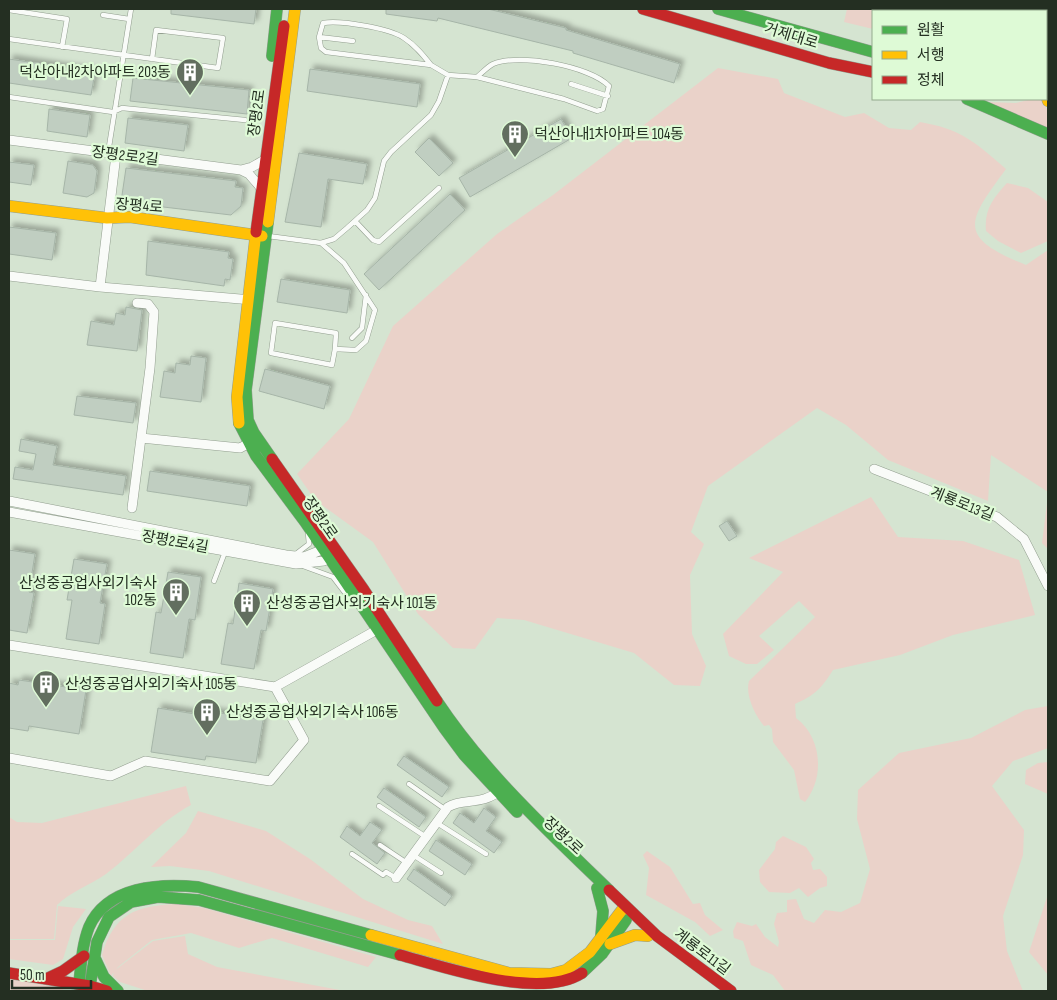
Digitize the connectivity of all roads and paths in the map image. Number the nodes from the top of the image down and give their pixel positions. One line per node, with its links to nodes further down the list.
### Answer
1 (131, 9): 12 (lane)
2 (277, 9): 28 (main road)
3 (287, 9): 28 (main road, 장평2로)
4 (295, 9): 28 (main road, 장평2로)
5 (300, 9): 28 (main road)
6 (643, 9): 21 (main road, 거제대로)
7 (718, 9): 17 (main road, 거제대로)
8 (959, 9): 9 (street)
9 (998, 9)
10 (9, 10): 16 (lane)
11 (103, 15): 12 (lane)
12 (129, 18): 18 (lane)
13 (319, 37): 15 (lane); 20 (lane); 20 (lane)
14 (9, 39): 16 (lane)
15 (353, 41)
16 (62, 47): 18 (lane)
17 (872, 52)
18 (122, 55): 19 (lane); 29 (lane)
19 (152, 59): 19 (lane)
20 (431, 65): 22 (lane)
21 (872, 72)
22 (448, 75): 23 (lane); 40 (lane)
23 (477, 77): 25 (lane); 25 (lane)
24 (571, 84): 25 (lane)
25 (608, 96)
26 (9, 97): 29 (lane)
27 (969, 100): 31 (main road)
28 (278, 108): 34 (main road, 장평2로); 41 (main road, 장평2로)
29 (113, 112): 30 (lane); 33 (lane)
30 (245, 120)
31 (1048, 134)
32 (9, 140): 33 (street, 장평2로2길)
33 (112, 155): 35 (street, 장평2로2길); 39 (street)
34 (266, 159): 35 (street); 36 (main road, 장평2로)
35 (241, 170): 36 (street)
36 (262, 188): 41 (main road, 장평2로)
37 (439, 188): 40 (lane)
38 (9, 206): 39 (main road, 장평4로)
39 (107, 218): 41 (main road, 장평4로); 44 (street)
40 (355, 221): 42 (lane)
41 (261, 236): 42 (lane); 46 (main road, 장평2로)
42 (321, 243): 45 (lane)
43 (9, 276): 44 (street)
44 (100, 287): 46 (street)
45 (366, 294): 48 (lane); 49 (lane)
46 (252, 300): 51 (main road, 장평2로)
47 (137, 303): 50 (street)
48 (352, 338)
49 (335, 349): 49 (lane)
50 (141, 438): 51 (street); 54 (street)
51 (253, 441): 56 (main road, 장평2로); 58 (main road, 장평2로)
52 (874, 469): 61 (street, 계룡로13길)
53 (9, 501): 57 (street, 장평2로4길)
54 (132, 508)
55 (9, 512): 57 (street, 장평2로4길)
56 (305, 522): 58 (main road, 장평2로); 59 (lane)
57 (227, 548): 59 (street, 장평2로4길); 60 (lane)
58 (331, 551): 59 (street, 장평2로4길); 62 (main road, 장평2로); 63 (main road, 장평2로)
59 (293, 560): 62 (lane)
60 (214, 581)
61 (1048, 586)
62 (358, 601): 63 (main road, 장평2로)
63 (382, 627): 65 (street); 68 (main road, 장평2로)
64 (9, 646): 65 (street)
65 (275, 687): 66 (street)
66 (9, 758)
67 (410, 784): 70 (lane)
68 (502, 789): 70 (street); 80 (main road, 장평2로); 81 (main road, 장평2로)
69 (380, 806): 72 (lane)
70 (446, 810): 71 (street)
71 (437, 823): 72 (street); 75 (lane)
72 (426, 837): 76 (street)
73 (380, 844): 77 (lane)
74 (352, 854): 79 (lane)
75 (486, 854)
76 (413, 855): 77 (street); 78 (lane)
77 (407, 863): 79 (street)
78 (441, 873)
79 (396, 878)
80 (597, 888): 81 (main road, 장평2로); 83 (main road)
81 (626, 912): 82 (main road, 장평2로); 83 (main road)
82 (653, 938): 83 (main road); 90 (main road, 계룡로11길); 91 (main road, 계룡로11길)
83 (606, 942): 84 (main road)
84 (89, 957): 86 (main road); 87 (main road); 89 (main road)
85 (9, 973): 86 (main road)
86 (46, 979): 87 (main road)
87 (84, 985): 88 (main road)
88 (107, 991)
89 (118, 991)
90 (719, 991)
91 (730, 991)

